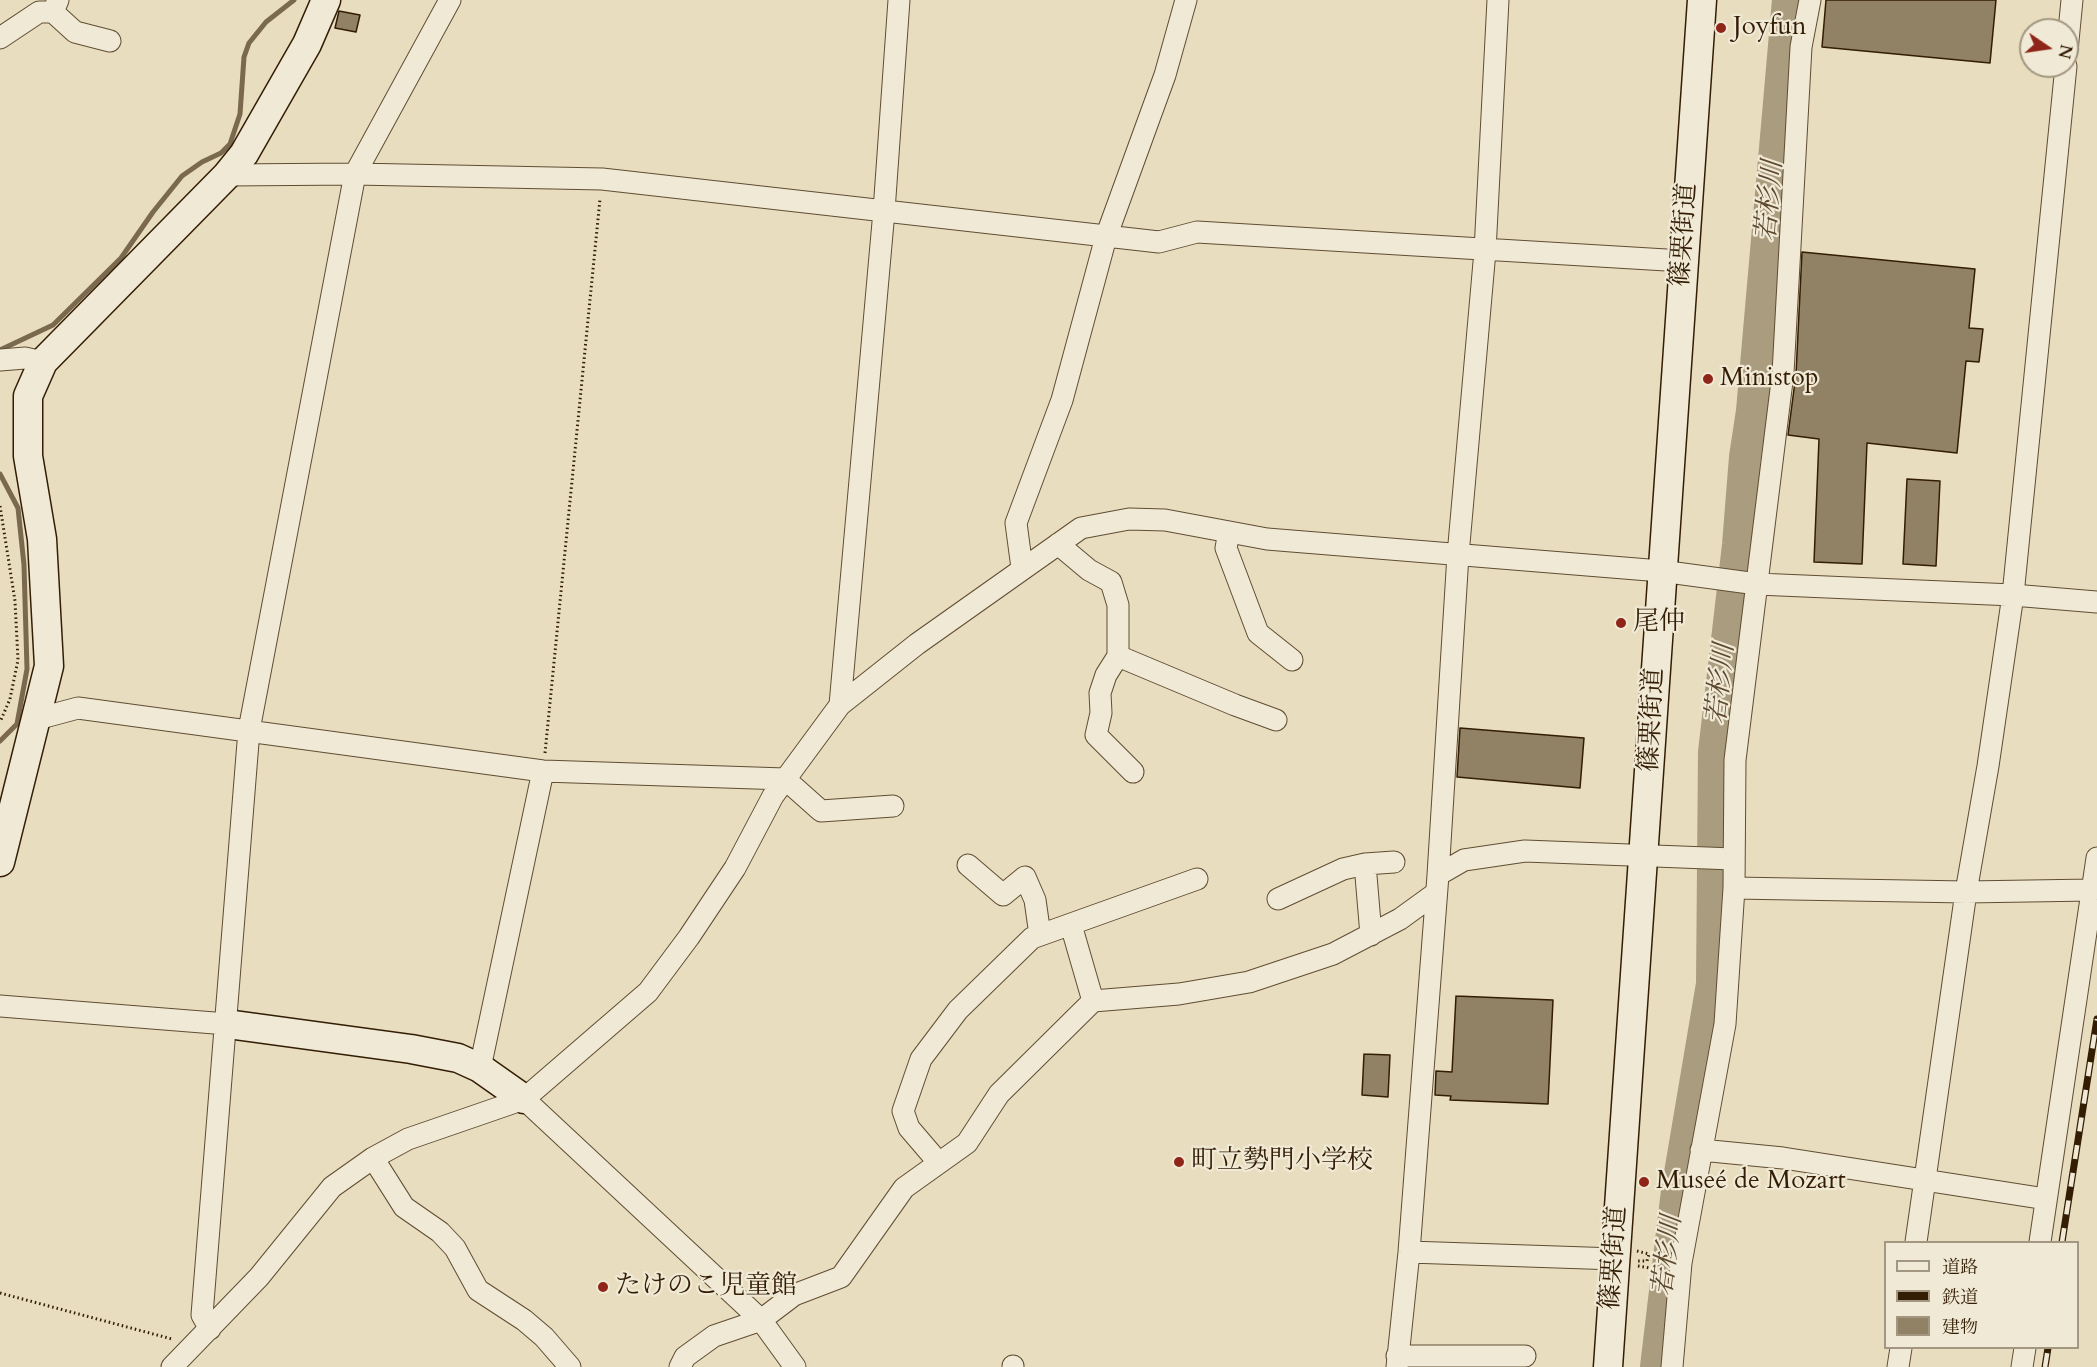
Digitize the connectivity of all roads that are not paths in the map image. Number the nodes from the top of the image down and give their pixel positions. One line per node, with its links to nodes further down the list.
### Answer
1 (326, 0): 15 (main road)
2 (450, 0): 14 (street)
3 (899, 0): 16 (street)
4 (1186, 0): 17 (street)
5 (1498, 0): 18 (street)
6 (1702, 0): 19 (main road, 篠栗街道)
7 (1810, 0): 27 (street)
8 (2072, 0): 10 (street)
9 (56, 6): 11 (street); 12 (street)
10 (2070, 18)
11 (0, 38)
12 (110, 41)
13 (2065, 78): 28 (street)
14 (355, 174): 15 (street); 16 (street); 35 (street)
15 (227, 175): 21 (main road)
16 (884, 211): 17 (street); 32 (street)
17 (1106, 237): 18 (street); 25 (street)
18 (1485, 251): 19 (street); 24 (street)
19 (1683, 261): 26 (main road, 篠栗街道)
20 (0, 360): 21 (street)
21 (43, 362): 33 (main road)
22 (1229, 532): 23 (street); 24 (street); 31 (street)
23 (1058, 544): 25 (street); 30 (street)
24 (1458, 555): 26 (street); 48 (street)
25 (1022, 568): 32 (street)
26 (1661, 571): 27 (street); 40 (main road, 篠栗街道)
27 (1757, 584): 28 (street); 42 (street)
28 (2013, 595): 29 (street); 51 (street)
29 (2097, 602)
30 (1118, 656): 34 (street); 37 (street)
31 (1292, 660)
32 (840, 705): 38 (street)
33 (37, 719): 35 (street); 43 (main road)
34 (1276, 720)
35 (249, 730): 36 (street); 58 (street)
36 (543, 771): 38 (street); 59 (street)
37 (1133, 772)
38 (785, 779): 39 (street); 60 (street)
39 (893, 806)
40 (1642, 857): 42 (street); 48 (street); 69 (main road, 篠栗街道)
41 (2097, 858): 50 (street)
42 (1733, 859): 49 (street)
43 (0, 862)
44 (1394, 862): 45 (street)
45 (1365, 864): 52 (street); 55 (street)
46 (968, 866): 54 (street)
47 (1197, 879): 53 (street)
48 (1437, 884): 55 (street); 68 (street)
49 (1734, 888): 51 (street); 61 (street)
50 (2091, 891): 51 (street); 65 (street)
51 (1966, 892): 64 (street)
52 (1278, 899)
53 (1071, 925): 54 (street); 56 (street)
54 (1040, 935): 63 (street)
55 (1371, 935): 56 (street)
56 (1093, 1001): 63 (street)
57 (0, 1006): 58 (street)
58 (227, 1024): 59 (main road); 71 (street)
59 (480, 1068): 60 (main road)
60 (524, 1099): 62 (street); 70 (street)
61 (1701, 1150): 64 (street); 81 (street)
62 (373, 1158): 71 (street); 77 (street)
63 (939, 1163): 70 (street)
64 (1925, 1180): 65 (street); 66 (street)
65 (2046, 1199): 67 (street)
66 (1916, 1241)
67 (2040, 1241)
68 (1409, 1252): 69 (street); 75 (street)
69 (1624, 1258): 80 (main road, 篠栗街道)
70 (761, 1320): 78 (street); 79 (street)
71 (210, 1329): 76 (street)
72 (1901, 1349): 82 (street)
73 (2025, 1349): 83 (street)
74 (1525, 1356): 75 (street)
75 (1397, 1361)
76 (172, 1367)
77 (570, 1367)
78 (680, 1367)
79 (795, 1367)
80 (1608, 1367)
81 (1672, 1367)
82 (1898, 1367)
83 (2022, 1367)

